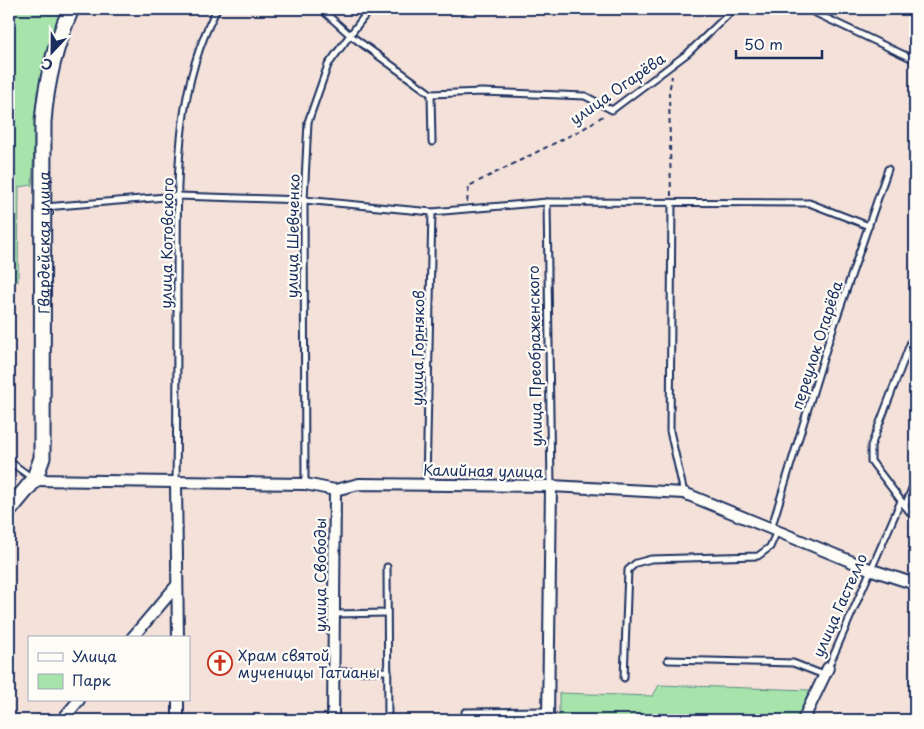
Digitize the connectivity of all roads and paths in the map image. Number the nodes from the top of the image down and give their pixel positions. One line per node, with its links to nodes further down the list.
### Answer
1 (71, 9): 18 (main road, Гвардейская улица)
2 (217, 9): 14 (lane, улица Котовского)
3 (321, 9): 7 (lane)
4 (375, 9): 7 (lane, улица Шевченко)
5 (734, 9): 9 (lane, улица Огарёва)
6 (807, 9): 8 (lane)
7 (350, 35): 10 (lane); 15 (lane, улица Шевченко)
8 (915, 60)
9 (675, 64): 11 (lane, улица Огарёва); 17 (path)
10 (431, 94): 11 (lane); 12 (lane)
11 (612, 110): 19 (path, улица Огарёва)
12 (432, 142)
13 (888, 170): 21 (lane, переулок Огарёва)
14 (178, 196): 15 (lane); 18 (lane); 26 (lane, улица Котовского)
15 (304, 200): 20 (lane); 27 (lane, улица Шевченко)
16 (546, 202): 17 (lane); 19 (lane); 29 (lane, улица Преображенского)
17 (672, 204): 21 (lane); 31 (lane)
18 (42, 207): 24 (main road, Гвардейская улица)
19 (466, 209): 20 (lane)
20 (432, 212): 28 (lane, улица Горняков)
21 (869, 226): 35 (lane, переулок Огарёва)
22 (915, 331): 32 (lane)
23 (9, 461): 24 (lane)
24 (34, 480): 26 (street, Калийная улица); 33 (main road)
25 (915, 481): 32 (lane, улица Гастелло)
26 (176, 483): 27 (street, Калийная улица); 39 (street)
27 (304, 484): 30 (street, Калийная улица)
28 (426, 484): 29 (street, Калийная улица); 30 (street, Калийная улица)
29 (551, 486): 31 (street, Калийная улица); 51 (street, улица Преображенского)
30 (335, 490): 41 (street, улица Свободы)
31 (684, 493): 35 (street, Калийная улица)
32 (903, 504): 34 (lane); 37 (lane, улица Гастелло)
33 (9, 510)
34 (915, 519)
35 (774, 530): 37 (street, Калийная улица); 48 (lane, переулок Огарёва)
36 (387, 567): 40 (lane)
37 (872, 570): 38 (street, Калийная улица); 47 (lane, улица Гастелло)
38 (915, 584)
39 (177, 585): 42 (street); 43 (street)
40 (387, 613): 41 (lane); 45 (lane)
41 (334, 614): 46 (street, улица Свободы)
42 (134, 636)
43 (178, 636)
44 (668, 660): 47 (lane)
45 (388, 671): 46 (lane); 55 (lane)
46 (333, 672): 54 (street, улица Свободы)
47 (826, 672): 57 (street, улица Гастелло)
48 (624, 678)
49 (77, 702): 52 (street)
50 (178, 702): 53 (street)
51 (548, 716): 56 (lane)
52 (62, 720)
53 (178, 720)
54 (333, 720)
55 (388, 720)
56 (466, 720)
57 (803, 720)

